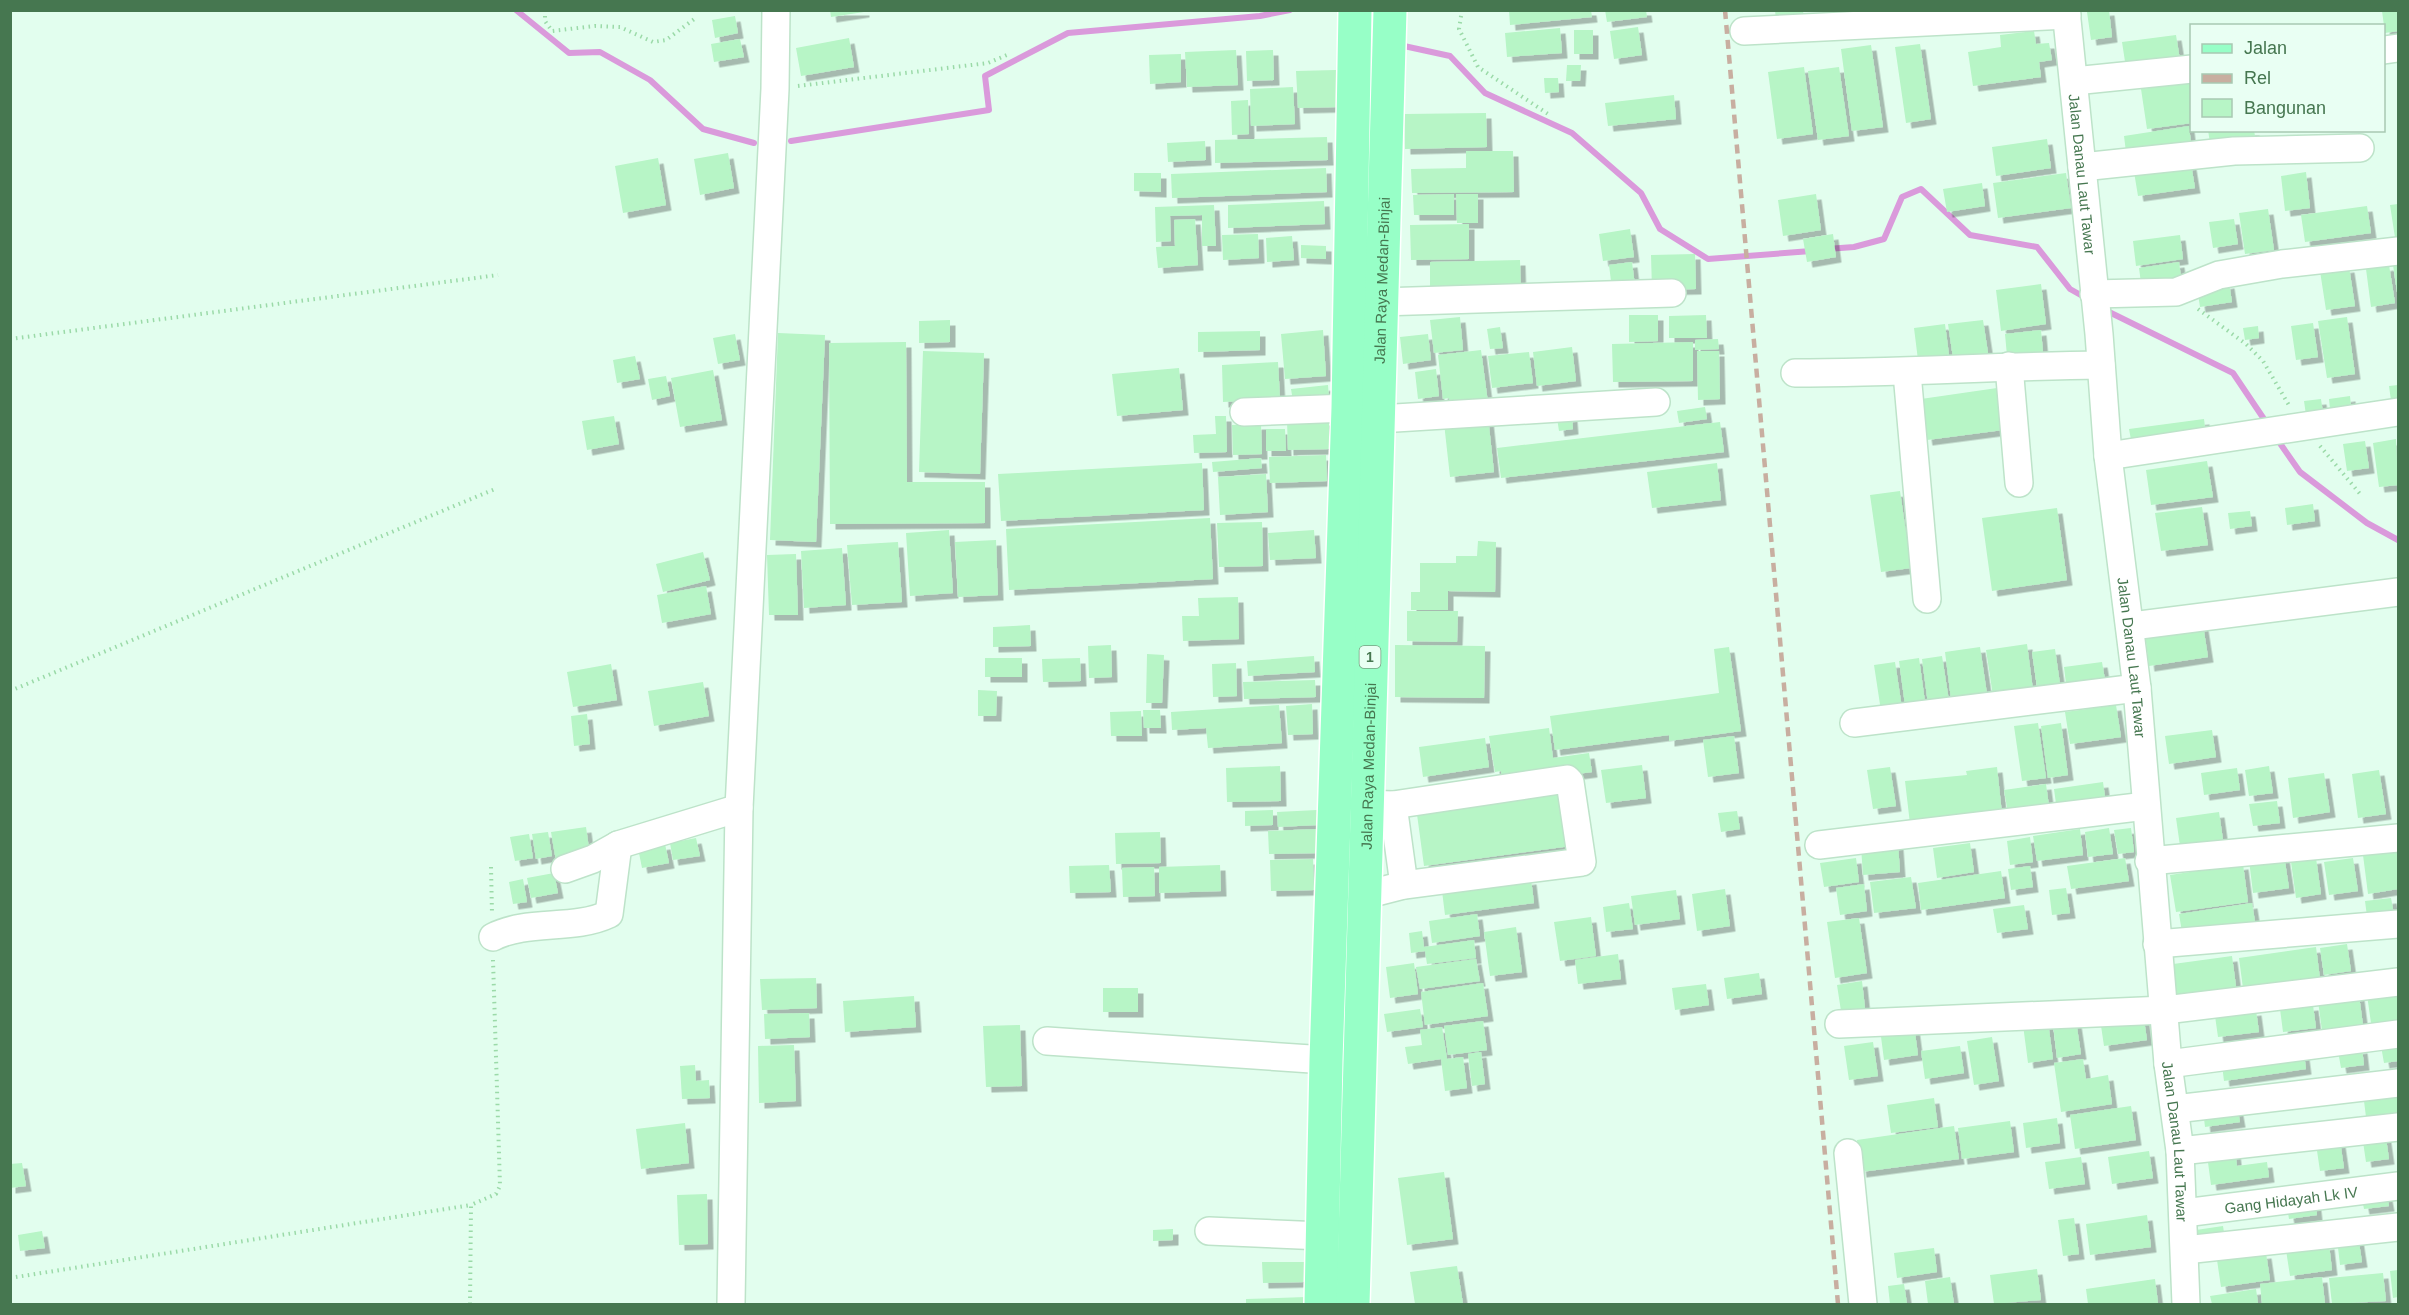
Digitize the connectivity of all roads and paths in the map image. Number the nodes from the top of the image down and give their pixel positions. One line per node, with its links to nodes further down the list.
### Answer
1 (545, 10): 7 (path)
2 (776, 10): 13 (street)
3 (1355, 10): 29 (main road, Jalan Raya Medan-Binjai / 1)
4 (1390, 10): 22 (main road, Jalan Raya Medan-Binjai / 1)
5 (1462, 10): 14 (path)
6 (2067, 13): 8 (street); 12 (street, Jalan Danau Laut Tawar)
7 (697, 17)
8 (1939, 17): 9 (street)
9 (1744, 32)
10 (1007, 55): 13 (path)
11 (2190, 69): 12 (street)
12 (2074, 81): 16 (street, Jalan Danau Laut Tawar)
13 (775, 89): 46 (street)
14 (1551, 116)
15 (2360, 148): 16 (street)
16 (2082, 167): 21 (street, Jalan Danau Laut Tawar)
17 (2398, 251): 19 (street)
18 (498, 274): 23 (path)
19 (2176, 292): 21 (street); 33 (path)
20 (1672, 293): 22 (street)
21 (2094, 298): 24 (street, Jalan Danau Laut Tawar)
22 (1380, 302): 32 (main road, Jalan Raya Medan-Binjai / 1)
23 (10, 339)
24 (2101, 365): 25 (street); 34 (street, Jalan Danau Laut Tawar)
25 (2009, 366): 27 (street); 35 (street)
26 (1795, 373): 27 (street)
27 (1907, 373): 39 (street)
28 (1656, 402): 32 (street)
29 (1348, 408): 30 (street); 32 (street); 63 (main road, Jalan Raya Medan-Binjai / 1)
30 (1244, 412)
31 (2398, 412): 33 (street)
32 (1379, 419): 44 (main road, Jalan Raya Medan-Binjai / 1)
33 (2283, 430): 34 (street); 37 (path)
34 (2108, 456): 40 (street, Jalan Danau Laut Tawar)
35 (2019, 483)
36 (495, 489): 42 (path)
37 (2361, 495)
38 (2398, 592): 40 (street)
39 (1927, 599)
40 (2132, 626): 41 (street, Jalan Danau Laut Tawar)
41 (2138, 688): 43 (street); 45 (street, Jalan Danau Laut Tawar)
42 (10, 691)
43 (1854, 723)
44 (1379, 804): 53 (street); 53 (street); 54 (main road, Jalan Raya Medan-Binjai / 1)
45 (2146, 806): 49 (street); 50 (street, Jalan Danau Laut Tawar)
46 (739, 808): 48 (street); 79 (street)
47 (2398, 838): 50 (street)
48 (618, 845): 52 (street); 56 (street)
49 (1819, 845)
50 (2150, 861): 57 (street, Jalan Danau Laut Tawar)
51 (491, 867): 56 (path)
52 (565, 869)
53 (1404, 885): 54 (street)
54 (1365, 895): 81 (main road, Jalan Raya Medan-Binjai / 1)
55 (2398, 924): 57 (street)
56 (493, 937): 71 (path)
57 (2157, 944): 59 (street, Jalan Danau Laut Tawar)
58 (2398, 981): 59 (street)
59 (2165, 1010): 60 (street); 64 (street, Jalan Danau Laut Tawar)
60 (1839, 1024)
61 (2398, 1034): 64 (street)
62 (1047, 1041): 63 (street)
63 (1326, 1060): 75 (main road, Jalan Raya Medan-Binjai / 1)
64 (2168, 1064): 66 (street, Jalan Danau Laut Tawar)
65 (2398, 1083): 66 (street)
66 (2175, 1109): 68 (street, Jalan Danau Laut Tawar)
67 (2398, 1128): 68 (street)
68 (2180, 1151): 72 (street, Jalan Danau Laut Tawar)
69 (1848, 1154): 82 (street)
70 (2398, 1186): 72 (street, Gang Hidayah Lk IV)
71 (471, 1204): 77 (path); 78 (path)
72 (2184, 1213): 76 (street, Jalan Danau Laut Tawar)
73 (2398, 1227): 76 (street)
74 (1209, 1231): 75 (street)
75 (1322, 1236): 80 (main road, Jalan Raya Medan-Binjai / 1)
76 (2185, 1250): 83 (street, Jalan Danau Laut Tawar)
77 (10, 1278)
78 (470, 1305)
79 (731, 1305)
80 (1321, 1305)
81 (1353, 1305)
82 (1863, 1305)
83 (2186, 1305)

